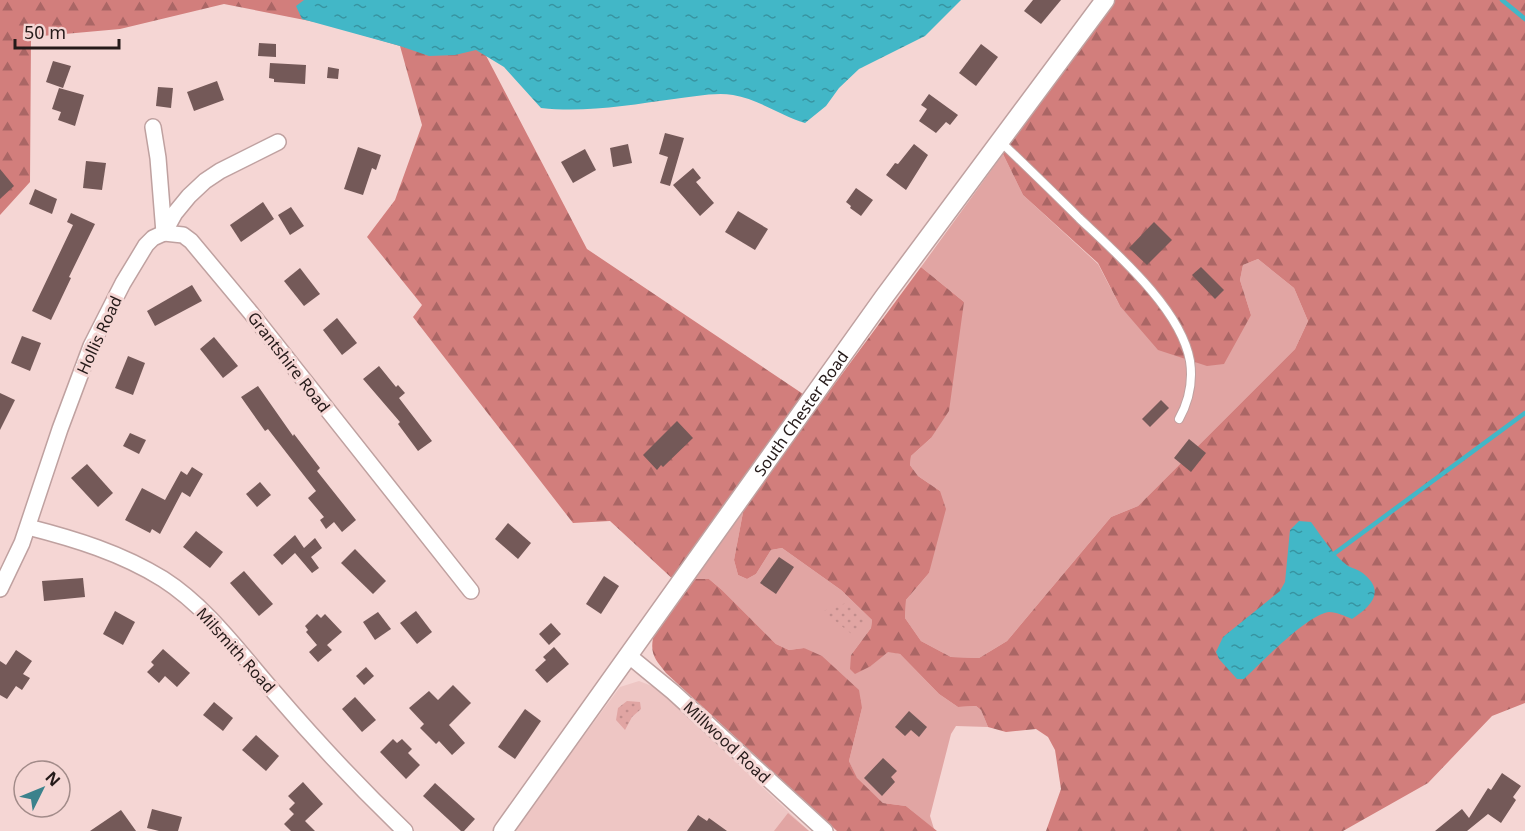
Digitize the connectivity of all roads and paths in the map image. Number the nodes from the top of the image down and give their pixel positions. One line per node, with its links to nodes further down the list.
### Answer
1 (1105, 0): 3 (street, South Chester Road)
2 (153, 127): 5 (street)
3 (999, 140): 6 (lane); 10 (street, South Chester Road)
4 (278, 142): 5 (street, Hollis Road)
5 (164, 233): 7 (street, Hollis Road); 9 (street, Grantshire Road)
6 (1179, 419)
7 (28, 527): 8 (street, Hollis Road); 11 (street, Milsmith Road)
8 (0, 589)
9 (471, 591)
10 (628, 655): 12 (street, South Chester Road); 13 (street, Millwood Road)
11 (405, 831)
12 (503, 831)
13 (825, 831)

